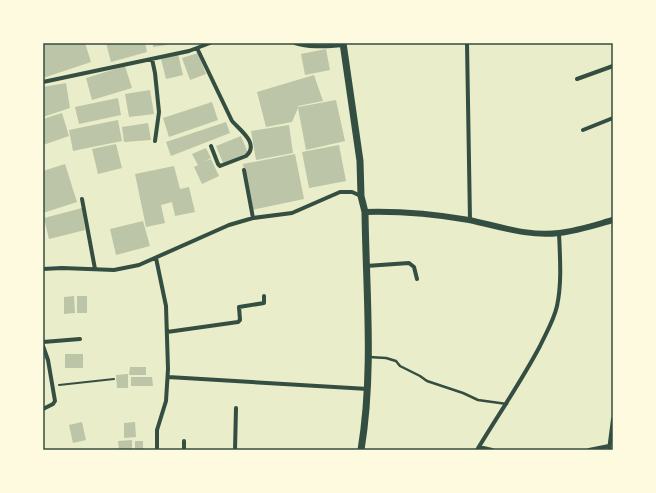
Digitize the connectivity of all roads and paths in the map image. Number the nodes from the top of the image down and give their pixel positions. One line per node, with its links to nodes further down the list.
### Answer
1 (210, 43): 5 (street)
2 (295, 43): 4 (street)
3 (467, 43): 19 (street)
4 (343, 44): 15 (main road)
5 (197, 48): 6 (street); 13 (street)
6 (152, 59): 9 (street); 12 (street)
7 (613, 66): 8 (street)
8 (577, 79)
9 (43, 82)
10 (613, 118): 11 (street)
11 (583, 130)
12 (156, 141)
13 (211, 146)
14 (244, 170): 18 (street)
15 (361, 196): 17 (main road); 18 (street)
16 (82, 199): 25 (street)
17 (365, 212): 19 (street); 23 (main road)
18 (253, 218): 22 (street)
19 (470, 220): 21 (street)
20 (613, 220): 21 (street)
21 (559, 234): 37 (street)
22 (156, 258): 25 (street); 28 (street)
23 (366, 266): 26 (street); 32 (main road)
24 (43, 269): 25 (street)
25 (95, 269)
26 (417, 279)
27 (264, 296): 28 (street)
28 (167, 332): 33 (street)
29 (80, 338): 30 (street)
30 (43, 342)
31 (43, 346): 35 (street)
32 (369, 357): 36 (main road); 37 (lane)
33 (168, 377): 36 (street); 44 (street)
34 (114, 379): 35 (path)
35 (53, 386): 39 (street)
36 (368, 389): 47 (main road)
37 (507, 404): 42 (street)
38 (236, 408): 46 (street)
39 (43, 409)
40 (613, 419): 43 (street)
41 (184, 441): 45 (street)
42 (478, 448): 48 (street)
43 (609, 448): 49 (street)
44 (157, 450)
45 (184, 450)
46 (235, 450)
47 (361, 450)
48 (492, 450)
49 (589, 450)

